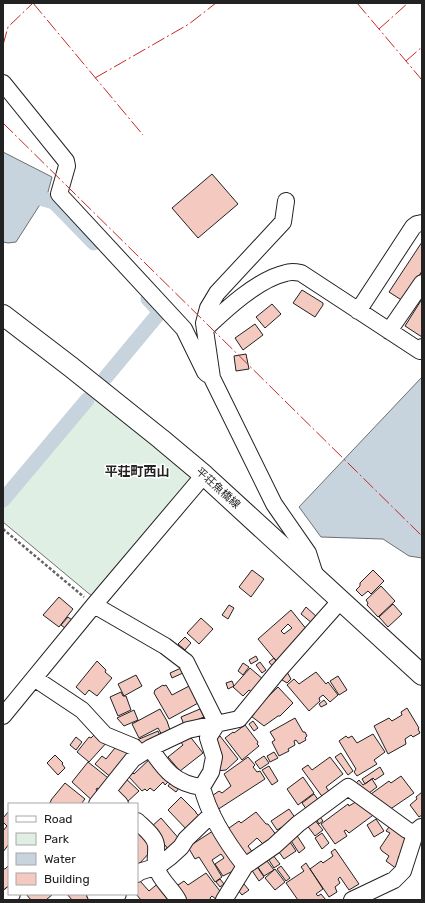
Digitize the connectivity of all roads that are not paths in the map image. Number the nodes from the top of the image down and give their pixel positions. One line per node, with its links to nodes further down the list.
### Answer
1 (3, 83): 10 (street)
2 (286, 201): 7 (street)
3 (422, 223): 5 (street)
4 (422, 283): 8 (street)
5 (358, 311): 7 (street); 8 (street)
6 (3, 314): 11 (main road, 平荘魚橋線)
7 (205, 329): 10 (street)
8 (390, 331): 9 (street)
9 (422, 347)
10 (212, 378): 12 (street)
11 (204, 475): 12 (main road, 平荘魚橋線); 14 (street)
12 (316, 578): 13 (main road, 平荘魚橋線)
13 (341, 600): 15 (main road, 平荘魚橋線); 18 (street)
14 (94, 605): 16 (street); 18 (street)
15 (422, 675)
16 (34, 678): 17 (street); 19 (street)
17 (3, 716)
18 (217, 724): 19 (street); 20 (street)
19 (145, 751): 20 (street); 21 (street)
20 (202, 787): 23 (street)
21 (103, 798): 22 (street)
22 (117, 803)
23 (212, 814): 26 (street); 27 (street)
24 (138, 822): 27 (street)
25 (418, 830): 26 (street); 31 (street)
26 (246, 866): 30 (street)
27 (156, 867): 28 (street); 29 (street)
28 (138, 873)
29 (178, 900)
30 (224, 900)
31 (352, 900)

